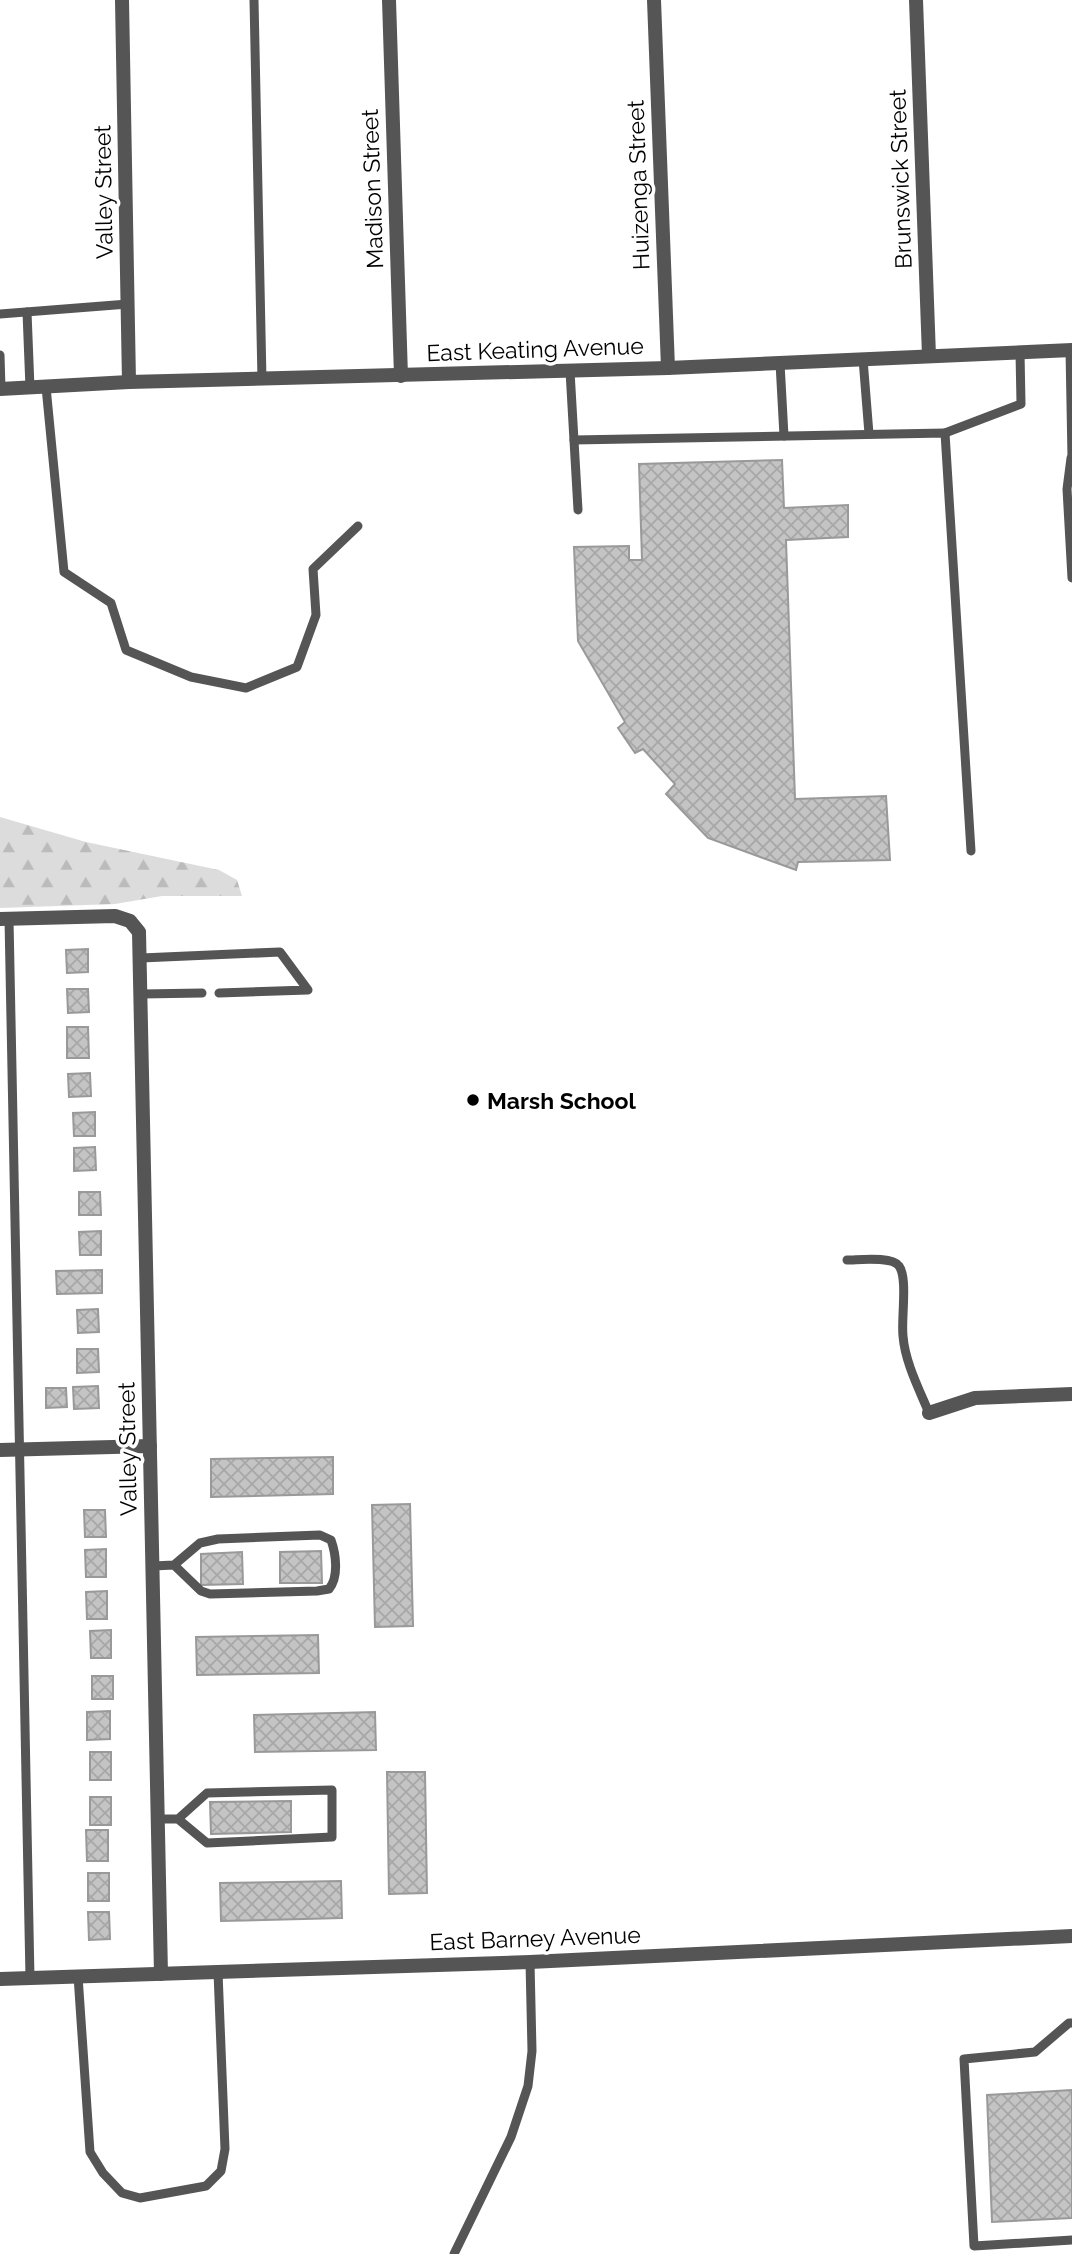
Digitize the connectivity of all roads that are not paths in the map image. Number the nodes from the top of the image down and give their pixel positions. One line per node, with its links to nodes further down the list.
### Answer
1 (122, 0): 6 (street, Valley Street)
2 (254, 0): 18 (lane)
3 (389, 0): 17 (street, Madison Street)
4 (654, 0): 15 (street, Huizenga Street)
5 (916, 0): 12 (street, Brunswick Street)
6 (128, 304): 7 (lane); 19 (street, Valley Street)
7 (27, 312): 8 (lane); 20 (lane)
8 (0, 314)
9 (1071, 350): 10 (street, East Keating Avenue); 27 (lane)
10 (1020, 352): 12 (street, East Keating Avenue); 23 (lane)
11 (0, 355): 22 (lane)
12 (929, 356): 13 (street, East Keating Avenue)
13 (863, 359): 14 (street, East Keating Avenue); 24 (lane)
14 (780, 363): 15 (street, East Keating Avenue); 25 (lane)
15 (668, 368): 16 (street, East Keating Avenue)
16 (569, 371): 17 (street, East Keating Avenue); 26 (lane)
17 (401, 376): 18 (street, East Keating Avenue)
18 (262, 380): 19 (street, East Keating Avenue)
19 (129, 382): 21 (street, East Keating Avenue)
20 (30, 387): 21 (street, East Keating Avenue); 22 (street, East Keating Avenue)
21 (46, 387): 29 (lane)
22 (0, 389)
23 (945, 433): 24 (lane); 31 (lane)
24 (869, 434): 25 (lane)
25 (784, 436): 26 (lane)
26 (574, 440): 28 (lane)
27 (1072, 458): 30 (lane)
28 (578, 510)
29 (358, 526)
30 (1072, 578)
31 (971, 851)
32 (4, 919): 33 (street, Valley Street); 42 (lane)
33 (141, 958): 35 (lane); 36 (street, Valley Street)
34 (202, 993): 36 (lane)
35 (219, 993)
36 (142, 994): 40 (street, Valley Street)
37 (846, 1260): 39 (lane)
38 (1072, 1394): 39 (street)
39 (929, 1413)
40 (150, 1446): 42 (street); 43 (street, Valley Street)
41 (0, 1450): 42 (street)
42 (20, 1450): 52 (lane)
43 (153, 1566): 44 (lane); 45 (street, Valley Street)
44 (174, 1566): 44 (lane)
45 (158, 1819): 46 (lane); 50 (street, Valley Street)
46 (178, 1819): 46 (lane)
47 (1072, 1936): 48 (street, East Barney Avenue)
48 (530, 1962): 49 (street, East Barney Avenue); 56 (lane)
49 (218, 1972): 50 (street, East Barney Avenue); 51 (lane)
50 (161, 1974): 51 (street, East Barney Avenue)
51 (78, 1976): 52 (street, East Barney Avenue)
52 (30, 1978): 53 (street, East Barney Avenue)
53 (0, 1979)
54 (1072, 2023): 55 (lane)
55 (1072, 2240)
56 (454, 2254)

